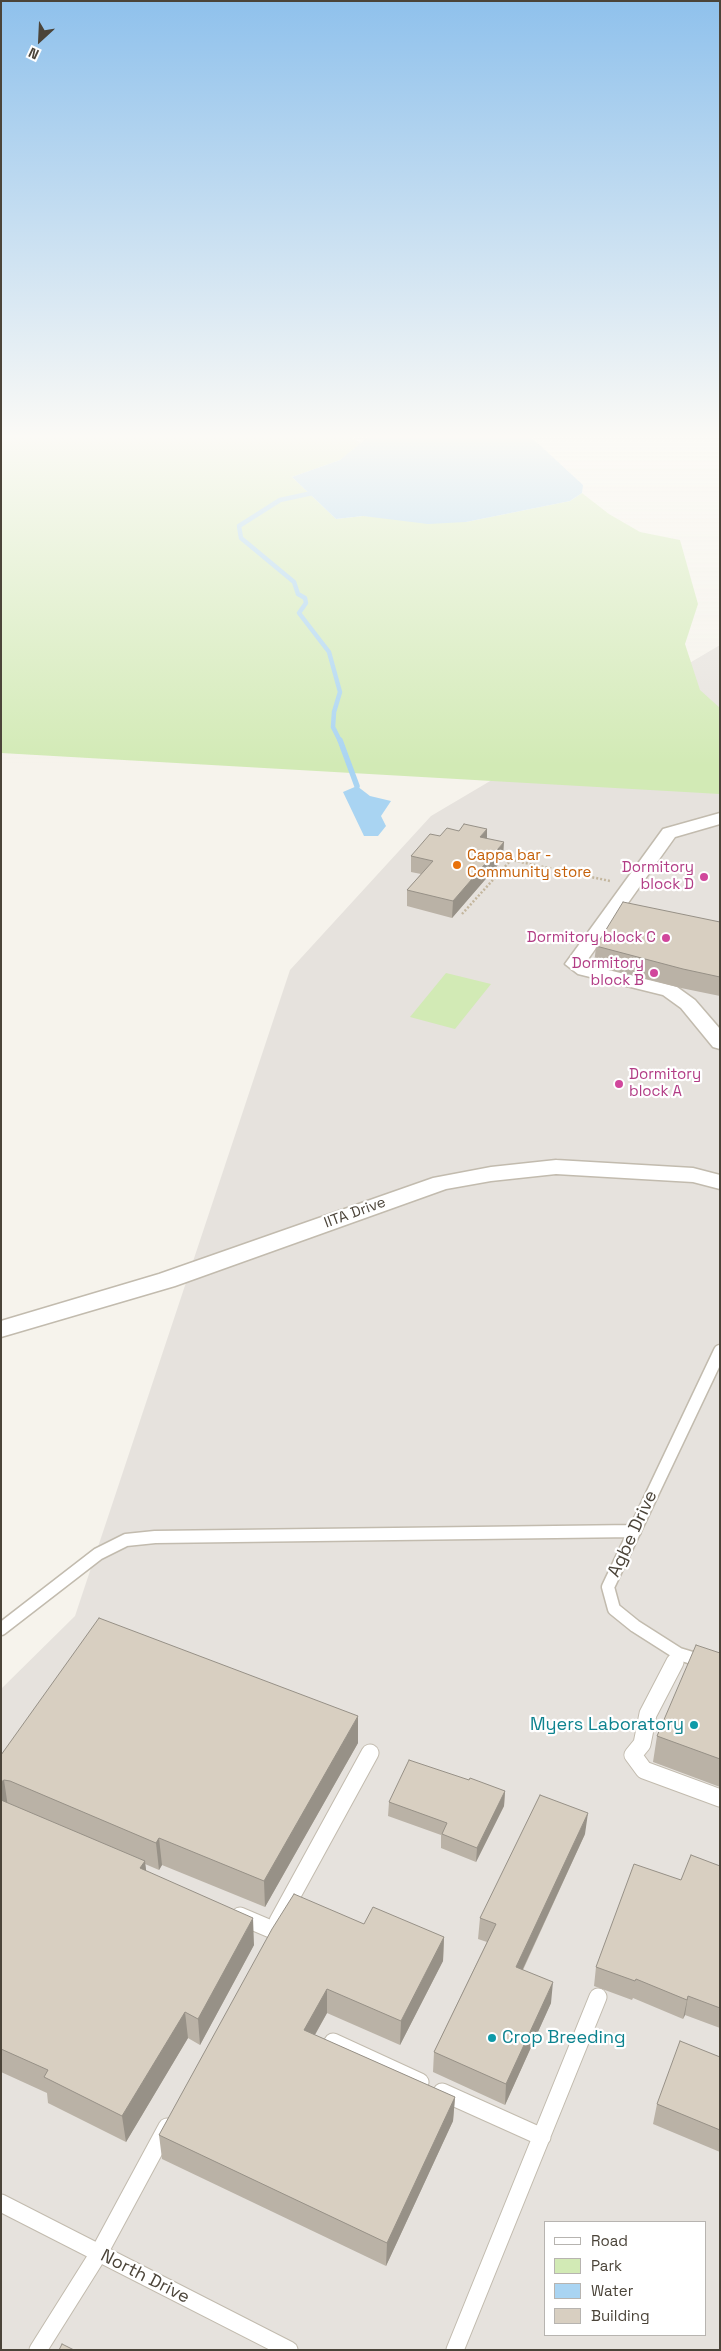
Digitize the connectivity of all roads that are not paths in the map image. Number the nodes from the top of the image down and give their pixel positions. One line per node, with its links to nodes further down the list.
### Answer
1 (720, 818): 2 (street)
2 (720, 1043)
3 (720, 1182): 4 (street, IITA Drive)
4 (1, 1329)
5 (720, 1350): 6 (lane, Agbe Drive)
6 (634, 1531): 7 (lane); 8 (lane, Agbe Drive)
7 (1, 1629)
8 (679, 1654): 9 (lane, Agbe Drive); 11 (lane)
9 (720, 1666)
10 (370, 1753): 13 (lane)
11 (720, 1798)
12 (228, 1911): 13 (lane)
13 (273, 1930): 14 (lane)
14 (264, 1948)
15 (598, 1997): 18 (lane)
16 (333, 2042): 18 (lane)
17 (174, 2114): 20 (lane)
18 (542, 2138): 23 (lane)
19 (1, 2203): 20 (lane, North Drive)
20 (99, 2253): 21 (lane); 22 (lane, North Drive)
21 (38, 2350)
22 (289, 2350)
23 (455, 2350)

